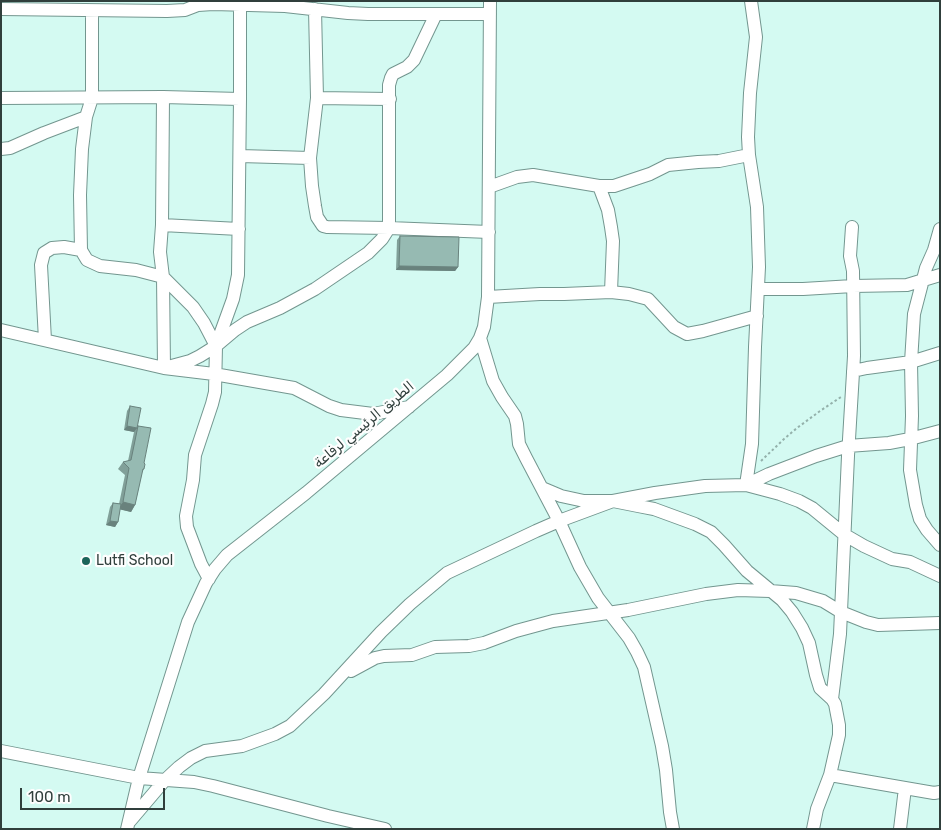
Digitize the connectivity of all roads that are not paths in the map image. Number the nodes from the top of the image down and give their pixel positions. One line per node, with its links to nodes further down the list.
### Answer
1 (751, 1): 17 (street)
2 (240, 5): 5 (street); 6 (street); 12 (street)
3 (490, 8): 7 (street); 20 (street, الطريق الرئيسي لرفاعة)
4 (1, 9): 6 (street)
5 (315, 9): 7 (street); 11 (street)
6 (92, 11): 10 (street)
7 (436, 14): 13 (street)
8 (163, 97): 10 (street); 12 (street); 21 (street)
9 (1, 98): 10 (street)
10 (92, 98): 14 (street)
11 (317, 98): 13 (street); 18 (street)
12 (240, 99): 16 (street)
13 (390, 99): 23 (street)
14 (86, 117): 15 (street); 27 (street)
15 (1, 149)
16 (240, 156): 18 (street); 24 (street)
17 (749, 156): 19 (street); 32 (street)
18 (310, 158): 23 (street)
19 (599, 186): 20 (street); 33 (street)
20 (489, 187): 26 (street, الطريق الرئيسي لرفاعة)
21 (162, 225): 24 (street); 29 (street)
22 (852, 227): 31 (street)
23 (389, 228): 26 (street); 39 (street)
24 (239, 229): 39 (street)
25 (940, 229): 30 (street)
26 (489, 232): 34 (street, الطريق الرئيسي لرفاعة)
27 (81, 250): 29 (street); 38 (street)
28 (940, 275): 30 (street)
29 (163, 277): 39 (street); 42 (street)
30 (922, 281): 31 (street); 41 (street)
31 (853, 286): 32 (street); 43 (street)
32 (758, 289): 35 (street)
33 (611, 292): 34 (street); 35 (street)
34 (488, 297): 37 (street, الطريق الرئيسي لرفاعة)
35 (757, 316): 49 (street)
36 (1, 330): 38 (street)
37 (480, 338): 45 (street, الطريق الرئيسي لرفاعة); 50 (street)
38 (44, 340): 42 (street)
39 (216, 346): 42 (street); 44 (street)
40 (940, 353): 41 (street)
41 (911, 362): 43 (street); 47 (street)
42 (164, 368): 44 (street)
43 (853, 371): 48 (street)
44 (214, 374): 45 (street); 56 (street)
45 (409, 407): 56 (street, الطريق الرئيسي لرفاعة)
46 (940, 431): 47 (street)
47 (910, 439): 48 (street); 54 (street)
48 (848, 446): 49 (street); 53 (street)
49 (747, 479): 51 (street); 53 (street)
50 (542, 488): 51 (street); 52 (street)
51 (612, 501): 52 (street); 57 (street)
52 (559, 521): 59 (street); 61 (street)
53 (845, 534): 55 (street); 58 (street)
54 (940, 545)
55 (940, 576)
56 (209, 579): 65 (street, الطريق الرئيسي لرفاعة)
57 (770, 590): 58 (street); 59 (street); 62 (street)
58 (841, 612): 60 (street); 62 (street)
59 (610, 613): 61 (street); 72 (street)
60 (940, 623)
61 (340, 676): 66 (street)
62 (832, 699): 64 (street)
63 (1, 751): 65 (street)
64 (830, 775): 67 (street); 70 (street)
65 (139, 778): 66 (street); 69 (street, الطريق الرئيسي لرفاعة)
66 (164, 780): 69 (street); 71 (street)
67 (905, 788): 68 (street); 73 (street)
68 (940, 792)
69 (127, 826)
70 (810, 827)
71 (385, 829)
72 (673, 829)
73 (900, 829)

